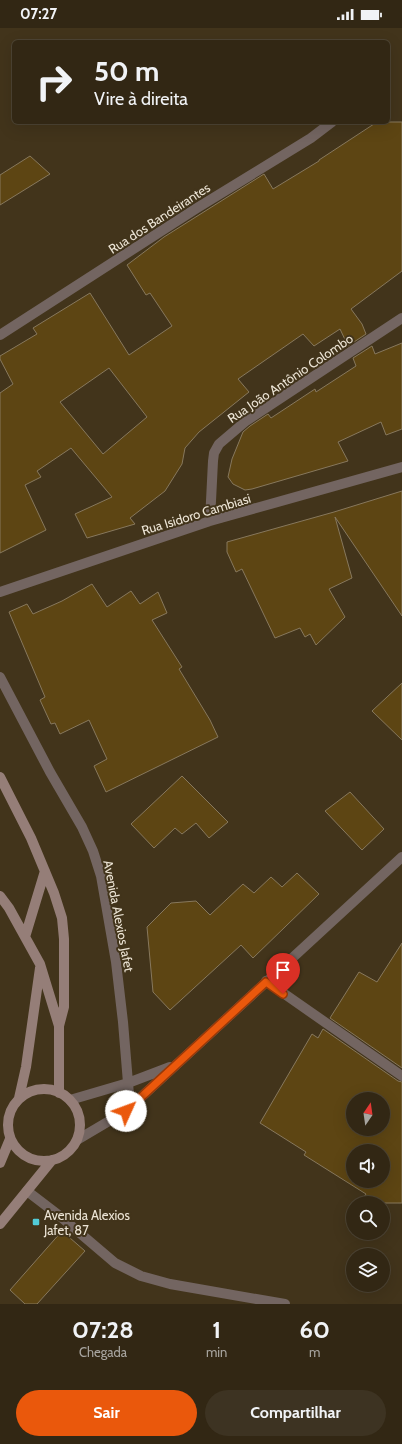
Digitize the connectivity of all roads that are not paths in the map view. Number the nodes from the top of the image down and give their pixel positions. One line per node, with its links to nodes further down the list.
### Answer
1 (329, 124): 3 (street, Rua dos Bandeirantes)
2 (402, 318): 5 (street, Rua João Antônio Colombo)
3 (0, 335)
4 (402, 467): 5 (street, Rua Isidoro Cambiasi)
5 (210, 521): 6 (street, Rua Isidoro Cambiasi)
6 (0, 592)
7 (0, 678): 18 (street, Avenida Alexios Jafet)
8 (0, 777): 10 (main road)
9 (402, 857): 14 (street)
10 (45, 871): 12 (main road); 15 (main road)
11 (0, 896): 12 (main road)
12 (26, 937): 13 (main road)
13 (40, 964): 15 (main road); 20 (main road)
14 (266, 982): 16 (street); 17 (street)
15 (59, 1026): 19 (main road)
16 (175, 1065): 18 (street); 22 (street)
17 (402, 1076)
18 (128, 1083): 21 (street); 22 (street, Avenida Alexios Jafet)
19 (59, 1093): 20 (main road); 21 (main road)
20 (20, 1098): 23 (main road)
21 (70, 1100): 24 (main road)
22 (126, 1111): 24 (street)
23 (10, 1139): 25 (main road); 26 (main road)
24 (77, 1140): 25 (main road)
25 (52, 1160): 27 (main road)
26 (0, 1163)
27 (27, 1191): 28 (main road); 29 (street)
28 (0, 1224)
29 (285, 1304)

